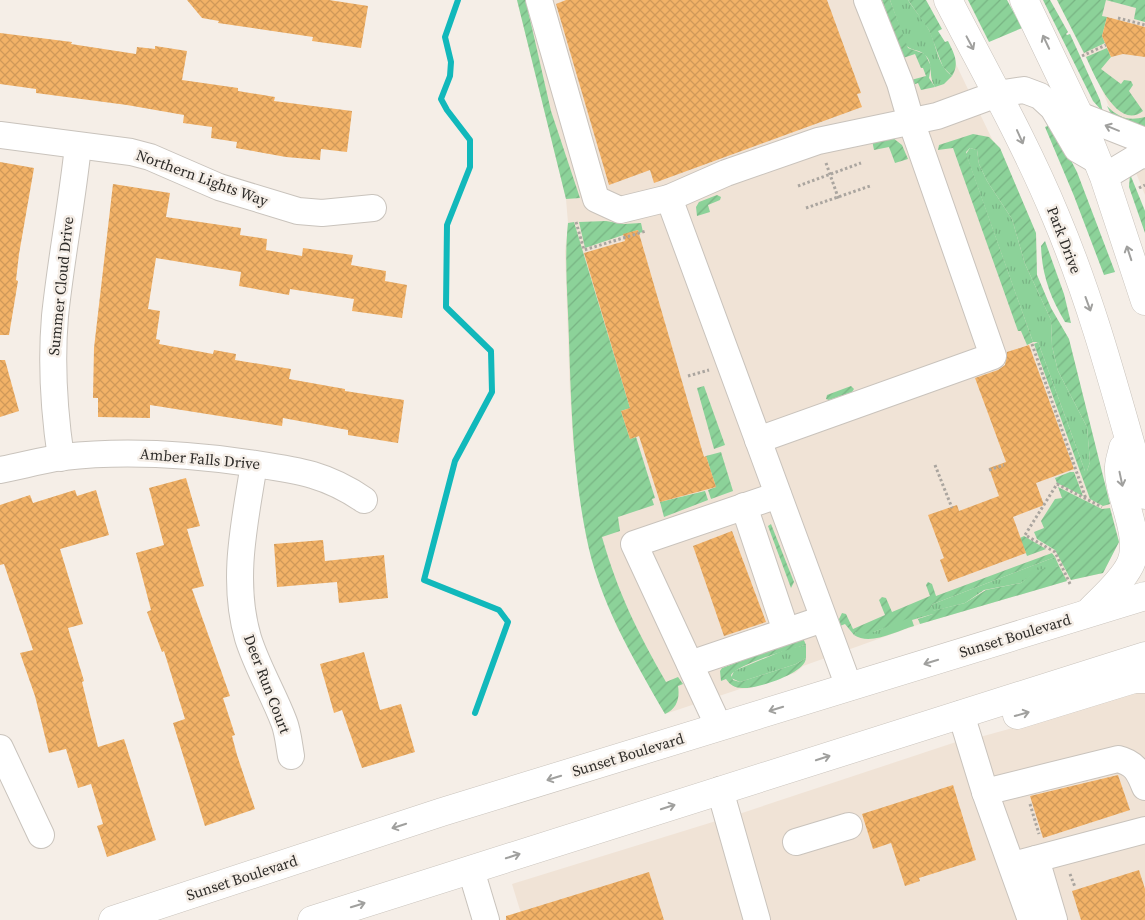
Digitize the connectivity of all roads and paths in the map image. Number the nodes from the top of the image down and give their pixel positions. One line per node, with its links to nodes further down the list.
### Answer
1 (539, 0): 22 (street)
2 (867, 0): 11 (street)
3 (948, 0): 9 (main road, Park Drive, one-way to 9)
4 (1024, 0): 10 (main road, one-way to 4)
5 (1118, 18): 6 (path)
6 (1145, 25)
7 (1106, 45): 8 (path)
8 (1082, 56)
9 (997, 94): 11 (street); 17 (street); 31 (main road, Park Drive, one-way to 31)
10 (1079, 115): 13 (street, one-way to 10); 17 (main road)
11 (911, 121): 22 (street); 32 (street)
12 (0, 134): 14 (street, Northern Lights Way)
13 (1145, 141)
14 (78, 146): 23 (street, Northern Lights Way); 33 (street, Summer Cloud Drive)
15 (1145, 155): 17 (street)
16 (861, 163): 19 (path)
17 (1100, 168): 27 (main road, one-way to 17)
18 (1145, 185): 21 (path)
19 (798, 186)
20 (870, 186): 24 (path)
21 (1139, 188)
22 (669, 198): 32 (street)
23 (373, 208)
24 (806, 208)
25 (576, 222): 26 (path)
26 (646, 231)
27 (1145, 301)
28 (1032, 344): 41 (path)
29 (699, 373): 30 (path)
30 (688, 376)
31 (1127, 432): 40 (main road, Park Drive); 48 (main road, one-way to 48)
32 (758, 440): 39 (street)
33 (61, 458): 34 (street, Amber Falls Drive); 37 (street, Amber Falls Drive)
34 (254, 464): 42 (street, Amber Falls Drive); 58 (street, Deer Run Court)
35 (935, 465): 45 (path)
36 (1004, 465): 38 (path)
37 (0, 470)
38 (989, 470)
39 (778, 495): 43 (street); 49 (street)
40 (1145, 495)
41 (1086, 499): 44 (path); 46 (path)
42 (364, 500)
43 (744, 506): 50 (street); 52 (street)
44 (1108, 507)
45 (952, 508)
46 (1070, 584)
47 (1145, 596): 48 (main road, Sunset Boulevard)
48 (1086, 614): 54 (main road, Sunset Boulevard, one-way to 54)
49 (823, 619): 50 (street); 54 (street)
50 (786, 631): 52 (street)
51 (1145, 656): 55 (main road)
52 (690, 664): 56 (street)
53 (1145, 679): 55 (main road, one-way to 53)
54 (848, 687): 56 (main road, Sunset Boulevard, one-way to 56)
55 (968, 712): 61 (main road, one-way to 55); 62 (street)
56 (719, 727): 70 (main road, Sunset Boulevard, one-way to 70)
57 (0, 748): 65 (street)
58 (291, 756)
59 (1023, 782): 60 (street); 62 (street); 67 (path)
60 (1145, 787)
61 (720, 790): 68 (main road, one-way to 61); 73 (street)
62 (985, 792): 67 (street)
63 (849, 826): 66 (street)
64 (1145, 830): 67 (street)
65 (41, 835)
66 (796, 842)
67 (1034, 859): 69 (path); 74 (street); 75 (street)
68 (471, 870): 71 (main road, one-way to 68); 72 (street)
69 (1075, 888)
70 (113, 920)
71 (312, 920)
72 (486, 920)
73 (757, 920)
74 (1031, 920)
75 (1054, 920)

